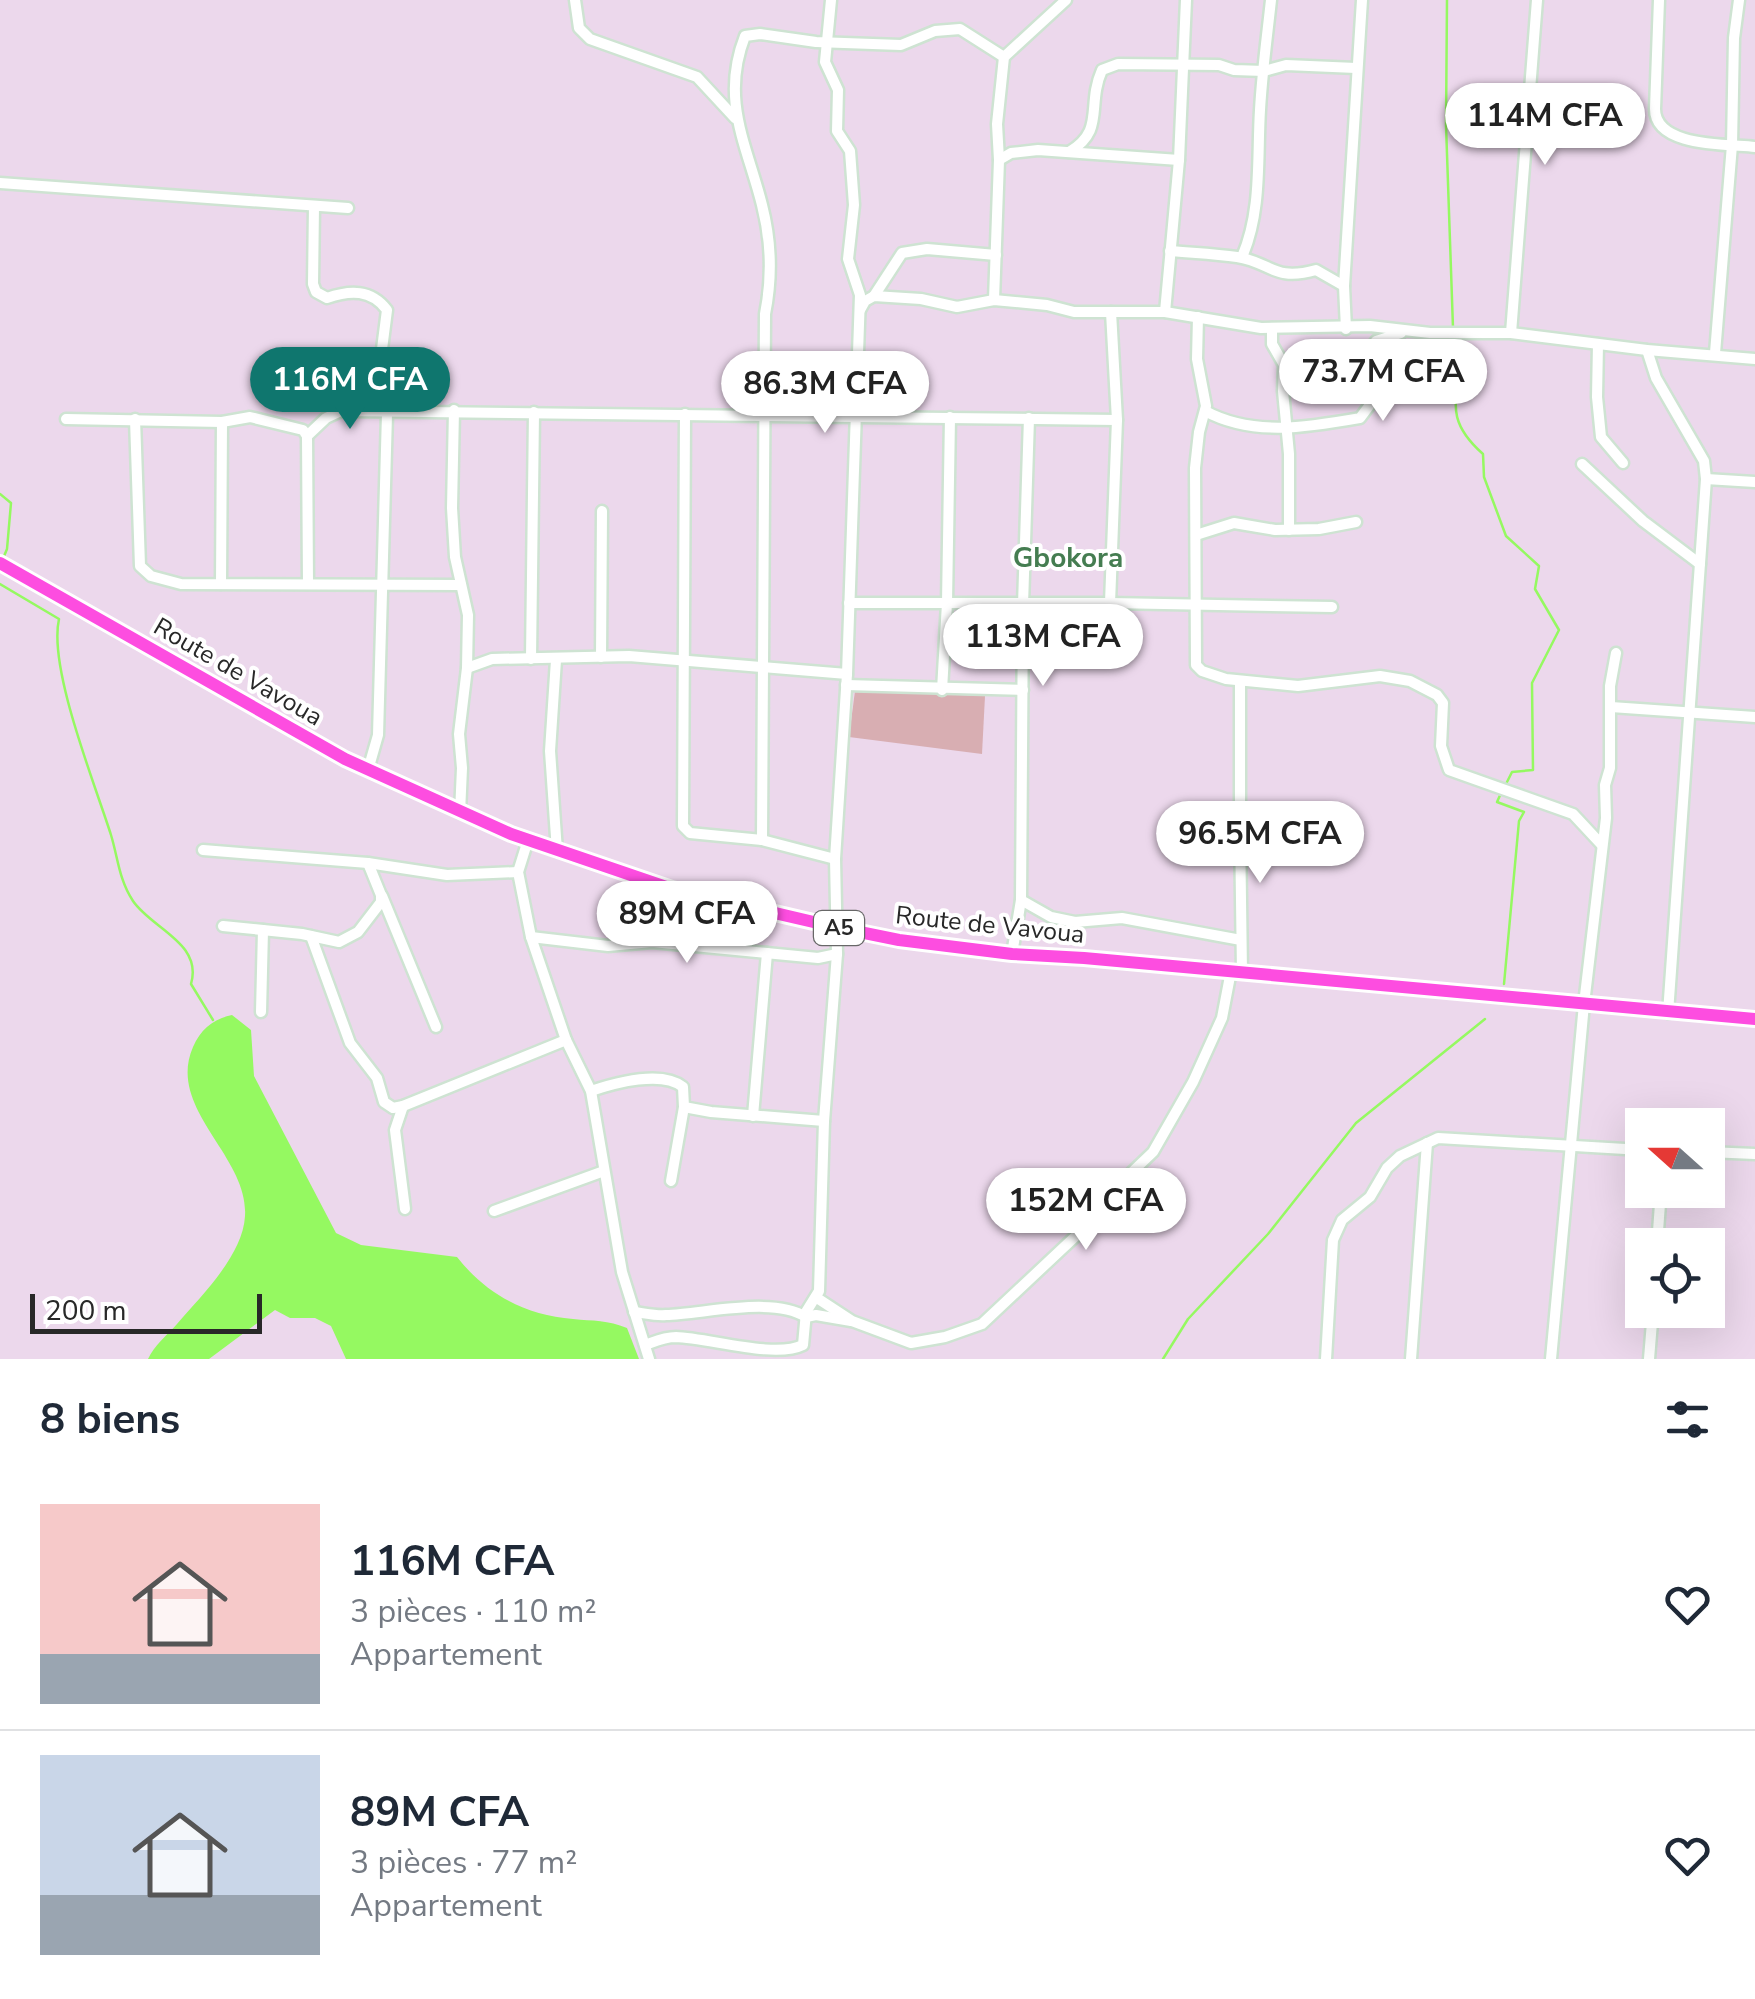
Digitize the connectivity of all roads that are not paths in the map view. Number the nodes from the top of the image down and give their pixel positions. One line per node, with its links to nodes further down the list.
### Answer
1 (575, 0): 15 (street)
2 (831, 0): 10 (street)
3 (1066, 0): 11 (street)
4 (1186, 0): 12 (street)
5 (1270, 0): 14 (street)
6 (1362, 0): 13 (street)
7 (1537, 0): 37 (street)
8 (1659, 0): 16 (street)
9 (1739, 0): 16 (street)
10 (827, 42): 11 (street); 15 (street); 32 (street)
11 (1004, 57): 19 (street)
12 (1182, 64): 14 (street); 18 (street); 20 (street)
13 (1356, 68): 14 (street); 27 (street)
14 (1264, 72): 26 (street)
15 (736, 119): 47 (street)
16 (1732, 145): 17 (street); 40 (street)
17 (1755, 147)
18 (1069, 152): 19 (street); 20 (street)
19 (999, 160): 25 (street)
20 (1179, 160): 24 (street)
21 (0, 183): 22 (street)
22 (314, 206): 23 (street); 45 (street)
23 (348, 208)
24 (1170, 251): 26 (street); 31 (street)
25 (996, 255): 28 (street); 29 (street)
26 (1242, 257): 27 (street)
27 (1344, 286): 35 (street)
28 (874, 296): 29 (street); 32 (street)
29 (994, 300): 30 (street)
30 (1111, 312): 31 (street); 53 (street)
31 (1165, 312): 33 (street)
32 (859, 315): 48 (street)
33 (1198, 318): 34 (street); 43 (street)
34 (1272, 328): 35 (street); 55 (street)
35 (1346, 329): 36 (street)
36 (1415, 331): 37 (street); 55 (street)
37 (1511, 333): 38 (street)
38 (1598, 344): 39 (street); 58 (street)
39 (1648, 350): 40 (street); 59 (street)
40 (1715, 354): 41 (street)
41 (1755, 359)
42 (454, 410): 44 (street); 45 (street); 70 (street)
43 (1204, 411): 55 (street); 64 (street)
44 (534, 412): 46 (street); 79 (street)
45 (387, 414): 56 (street); 67 (street)
46 (686, 414): 47 (street); 80 (street)
47 (766, 414): 48 (street); 82 (street)
48 (854, 416): 49 (street); 73 (street)
49 (950, 417): 51 (street); 71 (street)
50 (66, 418): 52 (street)
51 (1029, 418): 53 (street); 74 (street)
52 (135, 419): 54 (street); 68 (street)
53 (1117, 420): 72 (street)
54 (222, 422): 56 (street); 68 (street)
55 (1288, 428): 63 (street)
56 (307, 436): 69 (street)
57 (1582, 464): 66 (street)
58 (1623, 464)
59 (1706, 478): 60 (street); 66 (street)
60 (1755, 482)
61 (602, 511): 78 (street)
62 (1356, 522): 63 (street)
63 (1289, 530): 64 (street)
64 (1196, 535): 75 (street)
65 (0, 562): 91 (main road, Route de Vavoua / A5)
66 (1700, 564): 89 (street)
67 (382, 583): 69 (street); 70 (street); 91 (street)
68 (221, 584): 69 (street)
69 (308, 584)
70 (461, 585): 83 (street)
71 (947, 603): 73 (street); 74 (street); 86 (street)
72 (1110, 603): 74 (street); 75 (street)
73 (849, 604): 84 (street)
74 (1023, 605): 87 (street)
75 (1194, 605): 76 (street); 85 (street)
76 (1332, 608)
77 (1616, 654): 88 (street)
78 (601, 656): 80 (street); 81 (street)
79 (532, 659): 81 (street); 83 (street)
80 (685, 659): 82 (street); 96 (street)
81 (556, 660): 99 (street)
82 (763, 666): 84 (street); 96 (street)
83 (467, 668): 92 (street)
84 (847, 680): 86 (street); 100 (street)
85 (1240, 681): 93 (street); 97 (street)
86 (942, 690): 87 (street)
87 (1023, 690): 104 (street)
88 (1610, 707): 89 (street); 97 (street)
89 (1689, 712): 90 (street); 117 (street)
90 (1755, 717)
91 (368, 770): 92 (main road, Route de Vavoua / A5)
92 (460, 813): 95 (main road, Route de Vavoua / A5)
93 (1240, 826): 94 (street); 110 (street)
94 (1306, 826)
95 (528, 840): 99 (main road, Route de Vavoua / A5); 102 (street)
96 (762, 840): 100 (street)
97 (1601, 844): 115 (street)
98 (202, 850): 101 (street)
99 (558, 851): 106 (main road, Route de Vavoua / A5)
100 (836, 859): 106 (street)
101 (368, 863): 102 (street); 103 (street)
102 (518, 872): 109 (street)
103 (381, 895): 108 (street); 119 (street)
104 (1021, 900): 110 (street); 113 (street)
105 (223, 926): 107 (street)
106 (835, 927): 112 (street); 113 (main road, Route de Vavoua / A5)
107 (264, 930): 108 (street); 116 (street)
108 (311, 936): 122 (street)
109 (531, 937): 111 (street); 120 (street)
110 (1241, 940): 114 (street)
111 (767, 953): 112 (street); 124 (street)
112 (837, 954): 125 (street)
113 (1012, 954): 114 (main road, Route de Vavoua / A5)
114 (1236, 972): 115 (main road, Route de Vavoua / A5); 138 (street)
115 (1584, 1004): 117 (main road, Route de Vavoua / A5); 127 (street)
116 (261, 1012)
117 (1668, 1013): 118 (main road, Route de Vavoua / A5)
118 (1755, 1019)
119 (436, 1027)
120 (566, 1040): 121 (street); 122 (street)
121 (591, 1091): 123 (street); 131 (street)
122 (403, 1106): 133 (street)
123 (684, 1107): 124 (street); 132 (street)
124 (753, 1116): 125 (street)
125 (824, 1121): 135 (street)
126 (1427, 1144): 127 (street); 142 (street); 143 (street)
127 (1571, 1146): 128 (street); 144 (street)
128 (1625, 1149)
129 (1725, 1153): 130 (street)
130 (1755, 1154)
131 (604, 1171): 134 (street); 136 (street)
132 (671, 1182)
133 (405, 1209)
134 (494, 1211)
135 (817, 1298): 137 (street); 138 (street)
136 (634, 1312): 137 (street); 140 (street)
137 (806, 1317): 138 (street); 140 (street)
138 (852, 1321)
139 (1652, 1328): 145 (street)
140 (644, 1346): 141 (street)
141 (649, 1359)
142 (1326, 1359)
143 (1411, 1359)
144 (1551, 1359)
145 (1650, 1359)

